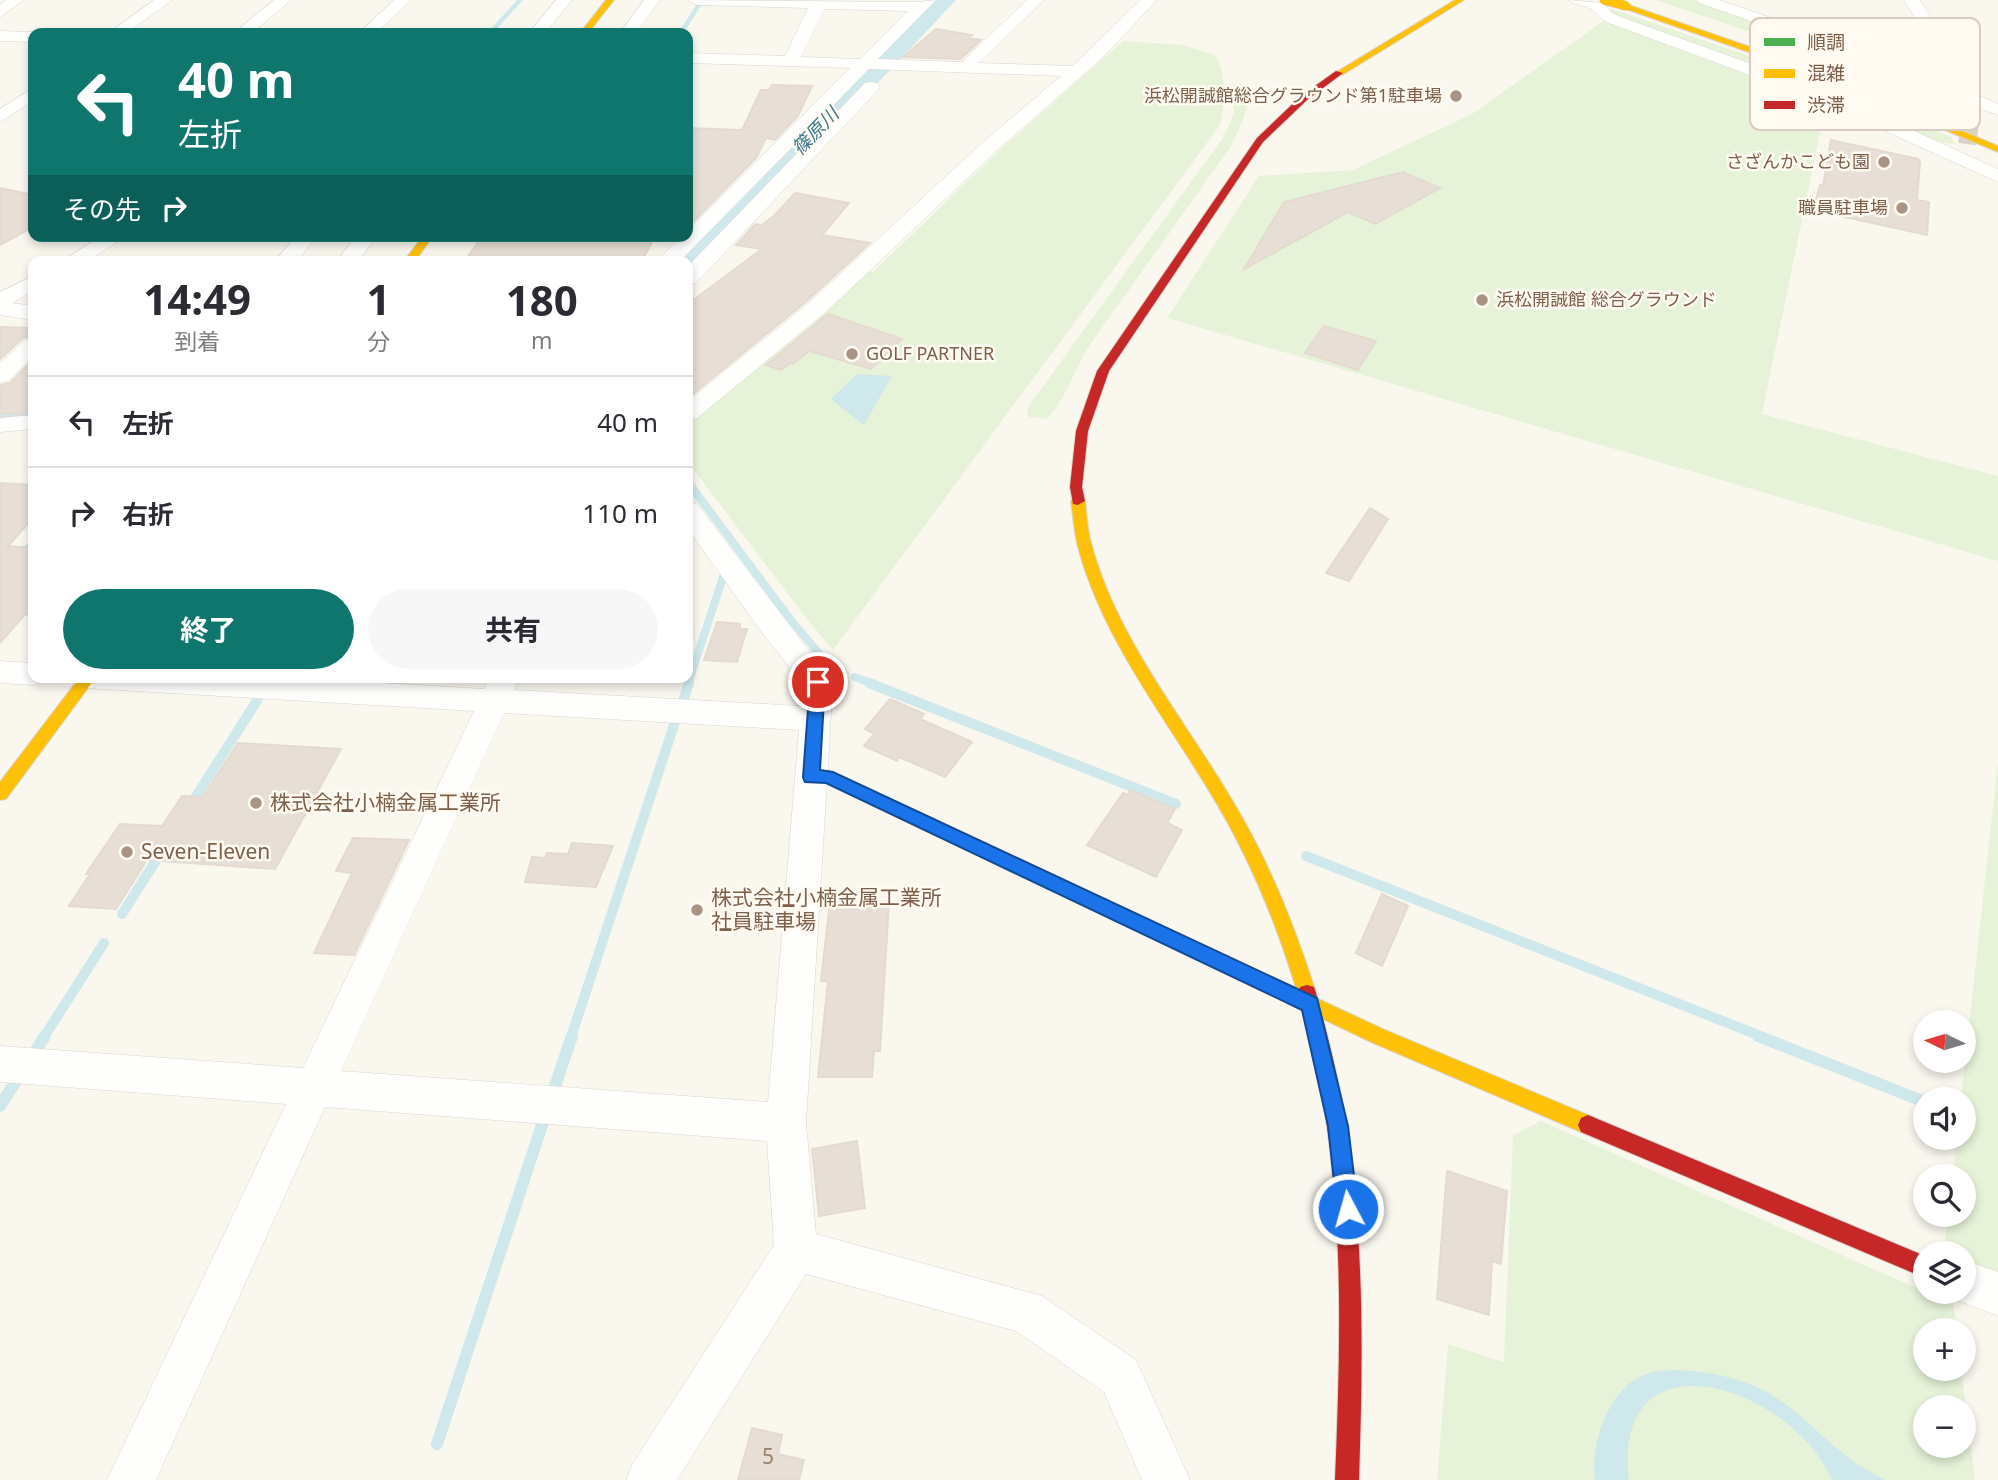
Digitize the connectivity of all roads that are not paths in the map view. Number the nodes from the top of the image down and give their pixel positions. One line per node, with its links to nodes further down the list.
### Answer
1 (16, 0): 19 (street)
2 (164, 0): 22 (street)
3 (283, 0): 23 (street)
4 (402, 0): 24 (street)
5 (564, 0): 25 (street)
6 (610, 0): 26 (main road)
7 (652, 0): 27 (street)
8 (696, 0): 15 (street)
9 (1036, 0): 35 (street)
10 (1149, 0): 37 (street)
11 (1577, 0): 16 (street)
12 (1704, 0): 20 (street)
13 (1912, 0): 21 (street)
14 (1451, 1): 78 (main road)
15 (819, 2): 18 (street); 33 (street)
16 (1604, 2): 17 (main road, bridge); 36 (street)
17 (1633, 2): 30 (main road); 31 (main road)
18 (924, 4): 34 (street)
19 (0, 12)
20 (1778, 18)
21 (1922, 18)
22 (124, 28)
23 (248, 28)
24 (372, 28)
25 (541, 28)
26 (588, 28)
27 (632, 28)
28 (0, 36): 29 (street)
29 (28, 37)
30 (1750, 39)
31 (1750, 47)
32 (693, 58): 33 (street)
33 (792, 61): 34 (street)
34 (879, 64): 35 (street); 48 (street); 59 (street)
35 (969, 67): 37 (street)
36 (1750, 68)
37 (1076, 71): 66 (street)
38 (28, 97): 41 (street)
39 (1980, 108): 40 (street)
40 (1998, 110)
41 (0, 117)
42 (1980, 129): 45 (main road)
43 (1911, 130): 47 (street)
44 (1953, 130): 46 (main road)
45 (1998, 136)
46 (1998, 149)
47 (1998, 176)
48 (693, 238)
49 (105, 242): 54 (street)
50 (302, 242): 55 (street)
51 (362, 242): 56 (street)
52 (423, 242): 57 (main road)
53 (688, 242): 58 (street)
54 (81, 256)
55 (289, 256)
56 (351, 256)
57 (413, 256)
58 (673, 256)
59 (693, 272)
60 (28, 285): 61 (street)
61 (0, 301)
62 (0, 308): 63 (street)
63 (28, 312)
64 (28, 350): 65 (street)
65 (0, 376)
66 (693, 409)
67 (28, 422): 68 (street)
68 (0, 425)
69 (693, 517): 75 (street)
70 (0, 672): 71 (street)
71 (28, 674)
72 (83, 683): 77 (main road)
73 (294, 683): 74 (street)
74 (499, 689): 75 (street); 80 (street)
75 (815, 719): 76 (street)
76 (811, 777): 78 (main road); 81 (street)
77 (0, 794)
78 (1311, 1004): 83 (main road); 89 (main road)
79 (0, 1063): 80 (street)
80 (314, 1087): 81 (street); 86 (street)
81 (786, 1123): 82 (street)
82 (796, 1251): 87 (street); 88 (street)
83 (1913, 1262)
84 (1976, 1286): 85 (street)
85 (1998, 1294)
86 (131, 1480)
87 (650, 1480)
88 (1166, 1480)
89 (1347, 1480)

